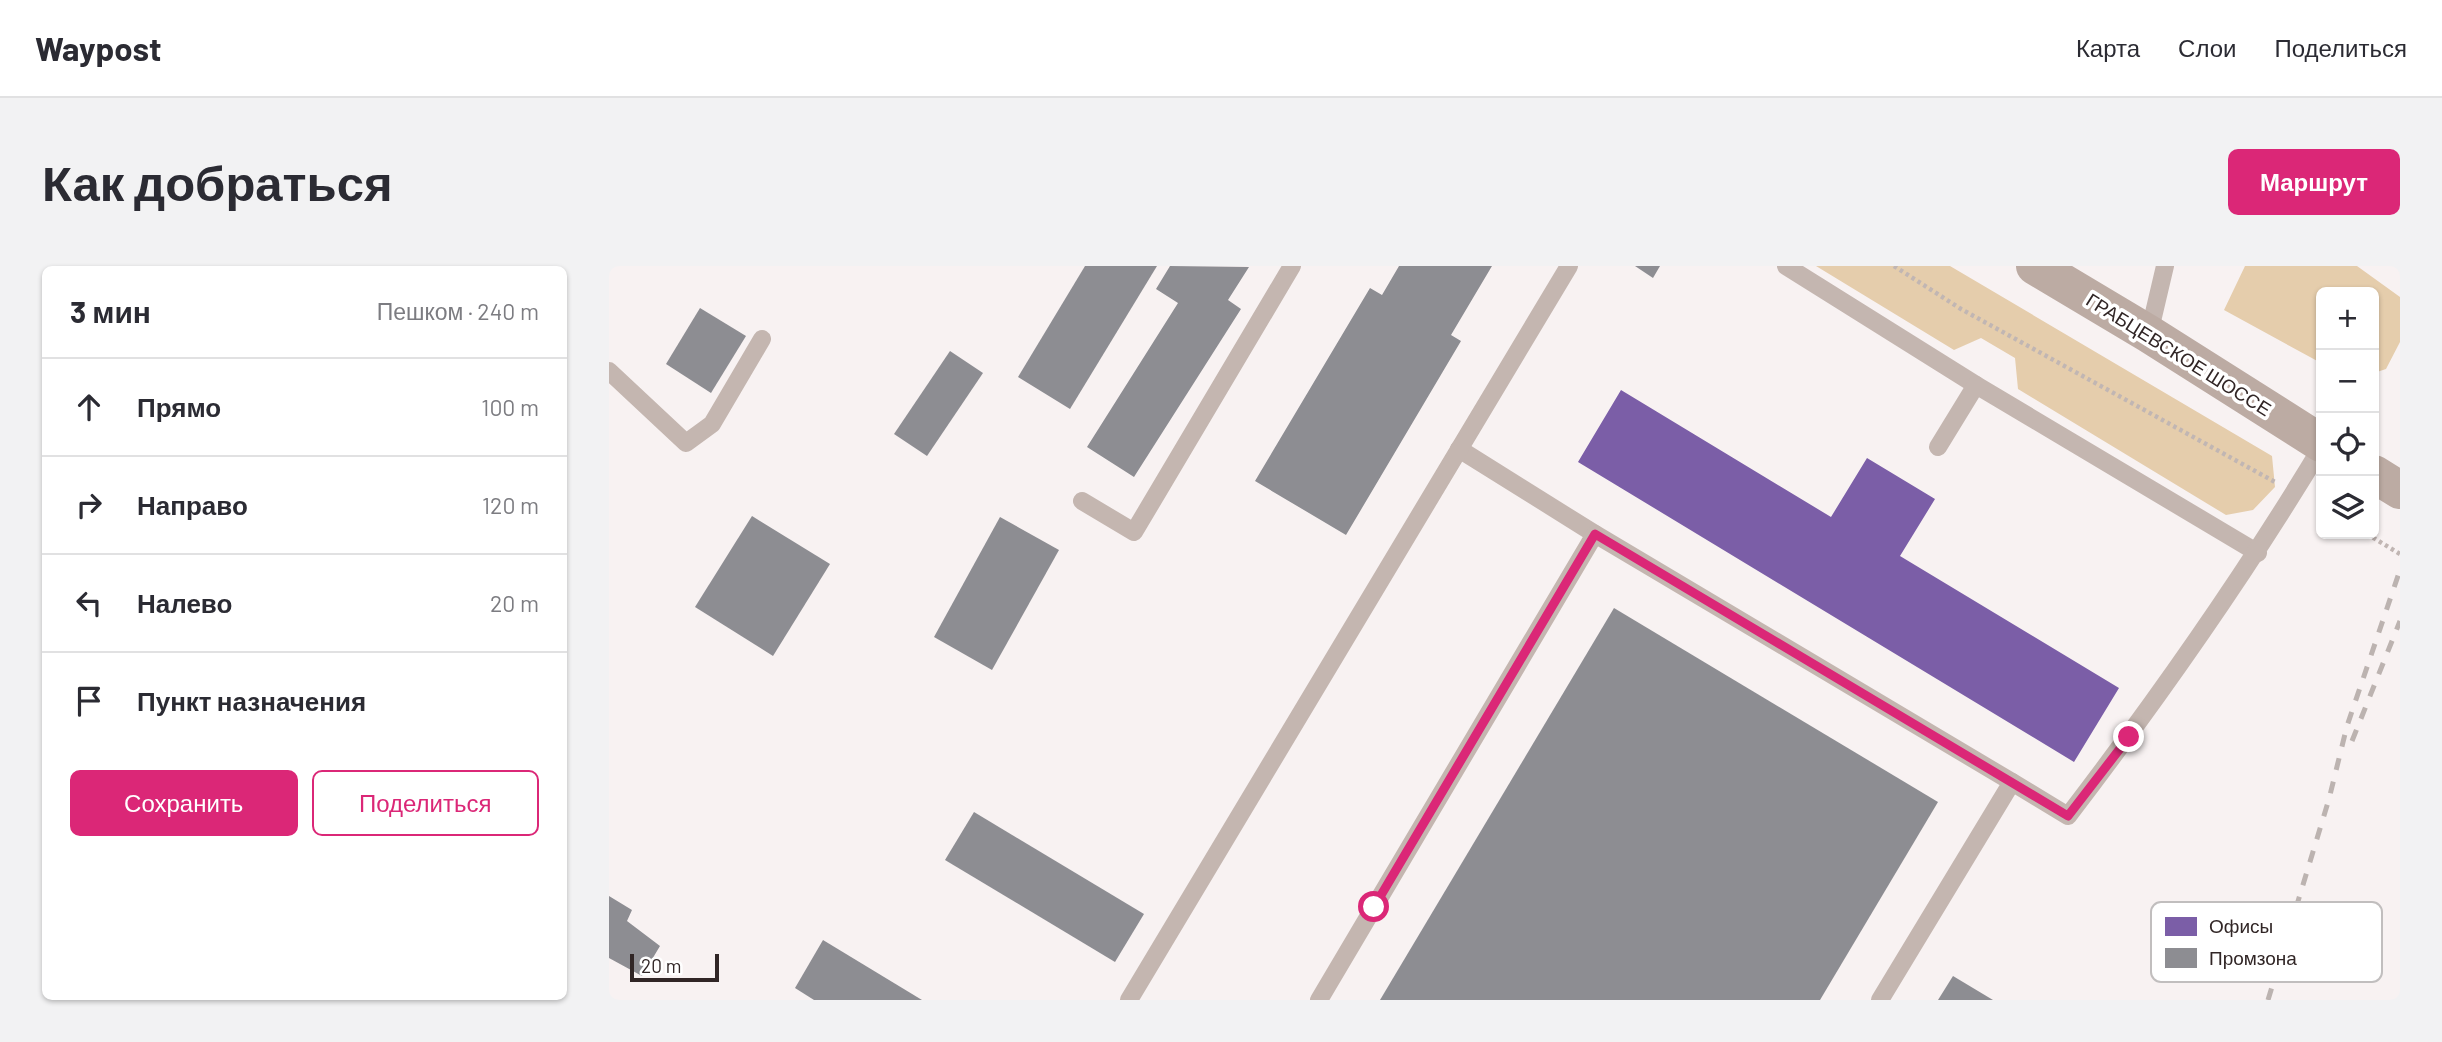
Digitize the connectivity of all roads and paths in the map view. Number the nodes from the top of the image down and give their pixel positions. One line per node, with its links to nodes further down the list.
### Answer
1 (1292, 266): 18 (lane)
2 (1569, 266): 13 (lane)
3 (1786, 266): 10 (lane)
4 (1894, 266): 17 (path)
5 (2035, 266): 7 (main road, ГРАБЦЕВСКОЕ ШОССЕ)
6 (2165, 266): 7 (lane)
7 (2150, 334): 11 (main road, ГРАБЦЕВСКОЕ ШОССЕ)
8 (762, 339): 9 (lane)
9 (609, 371)
10 (1976, 385): 12 (lane); 21 (lane)
11 (2316, 443)
12 (1938, 447)
13 (1459, 449): 19 (lane); 24 (lane)
14 (2316, 455): 17 (lane)
15 (2377, 476): 16 (main road)
16 (2400, 490)
17 (2294, 493): 21 (lane)
18 (1082, 501)
19 (1595, 534): 23 (lane); 25 (lane)
20 (2375, 539): 22 (path)
21 (2258, 552): 23 (lane)
22 (2400, 554)
23 (2011, 782): 26 (lane)
24 (1129, 1000)
25 (1319, 1000)
26 (1880, 1000)

